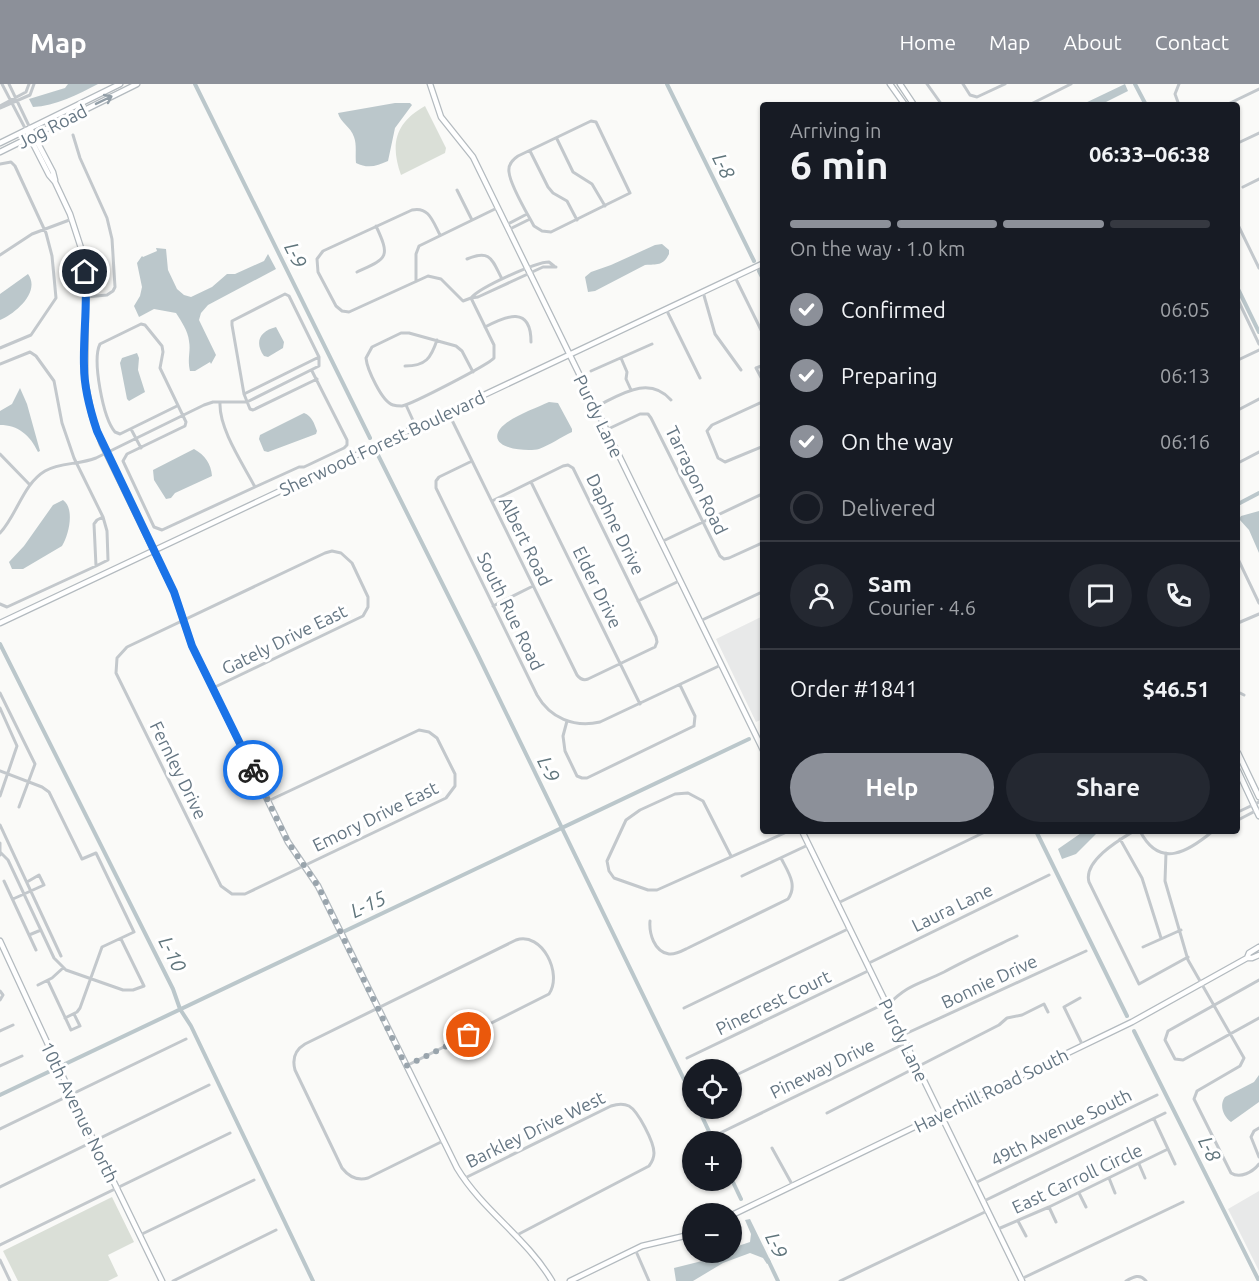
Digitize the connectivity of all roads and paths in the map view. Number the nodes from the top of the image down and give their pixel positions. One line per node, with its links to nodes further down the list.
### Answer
1 (2, 84): 16 (street)
2 (9, 84): 15 (street)
3 (31, 84): 15 (street)
4 (120, 84): 24 (street, Jog Road)
5 (136, 84): 27 (street, Jog Road, one-way to 5)
6 (430, 84): 38 (street, Purdy Lane)
7 (890, 84): 17 (street)
8 (900, 84): 18 (street)
9 (927, 84): 19 (street)
10 (963, 84): 11 (street)
11 (1005, 84)
12 (1071, 84): 20 (street)
13 (1179, 84): 21 (street)
14 (1259, 89): 22 (street)
15 (17, 99): 16 (street); 24 (street)
16 (10, 102): 23 (street); 24 (street)
17 (903, 102)
18 (912, 102)
19 (940, 102)
20 (1035, 102)
21 (1178, 102)
22 (1232, 102)
23 (0, 107)
24 (28, 129): 27 (street); 30 (street, Jog Road)
25 (1259, 133): 29 (street)
26 (73, 135): 59 (street)
27 (32, 136): 32 (street, Jog Road); 40 (street)
28 (557, 138): 31 (street); 37 (street); 37 (street)
29 (1240, 142)
30 (0, 143)
31 (529, 151): 39 (street); 42 (street)
32 (0, 152)
33 (0, 164): 45 (street)
34 (1259, 179): 35 (street)
35 (1243, 187)
36 (457, 190): 41 (street)
37 (605, 206): 42 (street)
38 (497, 208): 41 (street); 44 (street, Purdy Lane)
39 (529, 217): 42 (street); 44 (street)
40 (72, 219): 45 (street); 59 (street)
41 (472, 220): 47 (street)
42 (577, 220)
43 (376, 226): 47 (street); 54 (street); 57 (street)
44 (507, 227): 53 (street, Purdy Lane)
45 (45, 229): 48 (street); 69 (street)
46 (1240, 229): 52 (street)
47 (440, 235): 57 (street)
48 (0, 255)
49 (467, 259): 56 (street)
50 (760, 264): 55 (street, Sherwood Forest Boulevard)
51 (555, 267): 53 (street)
52 (1259, 268)
53 (529, 271): 56 (street); 60 (street); 71 (street, Purdy Lane)
54 (357, 273)
55 (735, 277): 58 (street, Sherwood Forest Boulevard); 64 (street)
56 (502, 279): 60 (street)
57 (416, 281): 60 (street)
58 (703, 292): 61 (street, Sherwood Forest Boulevard); 78 (street)
59 (86, 297): 103 (street)
60 (471, 298): 63 (street)
61 (666, 309): 71 (street, Sherwood Forest Boulevard); 81 (street)
62 (1240, 310): 68 (street)
63 (485, 327): 66 (street); 80 (street)
64 (760, 328)
65 (437, 340): 76 (street); 80 (street); 90 (street)
66 (531, 342)
67 (652, 344): 73 (street)
68 (1259, 344)
69 (0, 348)
70 (1259, 350): 74 (street)
71 (569, 355): 92 (street, Purdy Lane); 94 (street, Sherwood Forest Boulevard)
72 (319, 357): 77 (street); 84 (street); 84 (street)
73 (621, 358): 79 (street); 83 (street)
74 (1240, 359)
75 (0, 364): 107 (street)
76 (405, 366)
77 (312, 370): 82 (street); 87 (street)
78 (741, 370)
79 (591, 371)
80 (473, 372): 90 (street)
81 (700, 378)
82 (316, 379): 87 (street); 110 (street)
83 (631, 390): 86 (street); 92 (street)
84 (244, 394): 87 (street)
85 (1259, 399): 93 (street)
86 (671, 400)
87 (247, 402): 89 (street)
88 (760, 402): 101 (street)
89 (220, 403): 95 (street); 110 (street)
90 (406, 405): 96 (street)
91 (177, 406): 95 (street); 97 (street); 97 (street)
92 (595, 407): 98 (street, Purdy Lane)
93 (1240, 409)
94 (448, 412): 96 (street, Sherwood Forest Boulevard); 105 (street, Albert Road)
95 (182, 415): 99 (street); 100 (street)
96 (416, 427): 118 (street, Sherwood Forest Boulevard)
97 (131, 429): 99 (street)
98 (606, 430): 114 (street, Tarragon Road); 116 (street, Purdy Lane)
99 (135, 438): 100 (street); 103 (street)
100 (141, 448): 110 (street)
101 (760, 448)
102 (1259, 452): 106 (street)
103 (106, 453): 107 (street); 118 (street)
104 (0, 454): 109 (street)
105 (472, 461): 112 (street, Albert Road); 127 (street, South Rue Road)
106 (1240, 462)
107 (78, 464): 109 (street); 113 (street)
108 (531, 482): 112 (street, Daphne Drive); 124 (street, Daphne Drive); 133 (street, Elder Drive)
109 (30, 486): 115 (street)
110 (255, 487)
111 (760, 495): 114 (street)
112 (492, 501): 122 (street, Albert Road)
113 (103, 517): 120 (street); 120 (street)
114 (702, 522): 116 (street); 117 (street, Tarragon Road)
115 (0, 533)
116 (661, 542): 121 (street, Purdy Lane)
117 (760, 544)
118 (154, 551): 129 (street); 132 (street, Sherwood Forest Boulevard)
119 (1240, 564): 125 (street)
120 (96, 566): 126 (street)
121 (680, 581): 124 (street); 130 (street, Purdy Lane)
122 (533, 586): 127 (street); 133 (street, Albert Road)
123 (760, 593): 130 (street)
124 (638, 601): 133 (street, Daphne Drive)
125 (1259, 603)
126 (0, 604)
127 (493, 606): 142 (street, South Rue Road)
128 (1259, 614): 131 (street)
129 (184, 620): 136 (street); 136 (street, Gately Drive East); 178 (street, Fernley Drive)
130 (699, 621): 134 (street, Purdy Lane)
131 (1240, 622)
132 (0, 623)
133 (620, 664): 140 (street, Elder Drive)
134 (721, 665): 135 (street); 143 (street, Purdy Lane)
135 (680, 685): 140 (street); 142 (street)
136 (213, 688): 151 (street)
137 (0, 693): 148 (street)
138 (1240, 693): 139 (street)
139 (1244, 694)
140 (640, 704): 142 (street)
141 (0, 708): 146 (street)
142 (567, 721)
143 (760, 744)
144 (1240, 757): 150 (street)
145 (0, 771): 146 (street)
146 (8, 774): 148 (street); 149 (street)
147 (1240, 775): 152 (street)
148 (28, 782): 153 (street); 187 (street)
149 (0, 796)
150 (1259, 797)
151 (268, 801): 171 (street); 171 (street, Emory Drive East)
152 (1256, 803): 154 (street); 155 (street)
153 (19, 807)
154 (1240, 811)
155 (1258, 812): 156 (street)
156 (1240, 819)
157 (0, 825): 175 (street)
158 (782, 834): 169 (street)
159 (804, 834): 166 (street, Purdy Lane)
160 (981, 834): 180 (street)
161 (1129, 834): 164 (street)
162 (1142, 834): 168 (street)
163 (1210, 834): 168 (street)
164 (1120, 839): 188 (street); 196 (street)
165 (0, 843): 167 (street)
166 (809, 844): 170 (street); 180 (street, Purdy Lane)
167 (0, 853): 177 (street)
168 (1166, 853): 184 (street)
169 (731, 856): 169 (street)
170 (781, 858): 173 (street); 181 (street)
171 (304, 866): 178 (street, Emory Drive East); 211 (street)
172 (1049, 875): 198 (street, Laura Lane)
173 (742, 876)
174 (4, 880): 179 (street)
175 (27, 882): 176 (street); 176 (street)
176 (31, 890): 177 (street); 195 (street)
177 (24, 894): 179 (street); 183 (street)
178 (232, 894)
179 (13, 898): 185 (street)
180 (838, 903): 182 (street, Purdy Lane)
181 (650, 921)
182 (850, 928): 198 (street, Purdy Lane); 212 (street)
183 (40, 930): 185 (street); 199 (street)
184 (1181, 930): 188 (street); 196 (street)
185 (29, 935): 192 (street)
186 (1017, 936): 209 (street)
187 (121, 938): 201 (street); 201 (street)
188 (1161, 938): 190 (street)
189 (0, 941): 231 (street, 10th Avenue North)
190 (1143, 947)
191 (1259, 947): 197 (street, Haverhill Road South)
192 (36, 950)
193 (1086, 951): 220 (street, Bonnie Drive)
194 (1259, 955): 197 (street, Haverhill Road South)
195 (61, 956)
196 (1188, 957): 204 (street)
197 (1248, 958): 204 (street, Haverhill Road South)
198 (867, 964): 200 (street, Purdy Lane)
199 (63, 968): 201 (street); 203 (street)
200 (870, 970): 209 (street, Purdy Lane); 225 (street, Pinecrest Court)
201 (91, 979): 214 (street)
202 (1259, 980): 210 (street)
203 (48, 981): 205 (street); 215 (street)
204 (1201, 983): 210 (street); 223 (street, Haverhill Road South)
205 (38, 985)
206 (0, 991): 208 (street)
207 (1080, 998): 223 (street)
208 (0, 1000)
209 (887, 1004): 220 (street, Purdy Lane); 229 (street)
210 (1214, 1005): 219 (street); 219 (street)
211 (378, 1008): 227 (street); 227 (street); 241 (street)
212 (684, 1008)
213 (1048, 1012): 228 (street)
214 (74, 1014): 215 (street); 215 (street)
215 (65, 1018)
216 (1259, 1018): 219 (street)
217 (13, 1025): 218 (street)
218 (0, 1031)
219 (1230, 1034): 248 (street)
220 (902, 1036): 222 (street, Purdy Lane)
221 (186, 1039): 231 (street)
222 (906, 1043): 228 (street, Purdy Lane); 239 (street, Pineway Drive)
223 (1083, 1046): 235 (street, Haverhill Road South)
224 (22, 1056): 226 (street)
225 (687, 1058)
226 (0, 1066)
227 (406, 1066): 241 (street)
228 (917, 1066): 233 (street); 235 (street, Purdy Lane)
229 (742, 1072)
230 (209, 1085): 242 (street)
231 (71, 1094): 238 (street); 242 (street, 10th Avenue North)
232 (1157, 1095): 253 (street, 49th Avenue South)
233 (826, 1113)
234 (1165, 1113): 236 (street)
235 (941, 1114): 253 (street, Purdy Lane); 254 (street, Haverhill Road South)
236 (1154, 1119): 244 (street); 259 (street)
237 (1259, 1128): 245 (street)
238 (0, 1129)
239 (724, 1131)
240 (230, 1133): 256 (street)
241 (443, 1141): 251 (street)
242 (94, 1142): 255 (street); 256 (street, 10th Avenue North)
243 (772, 1148): 254 (street)
244 (1168, 1149): 246 (street, East Carroll Circle); 247 (street)
245 (1259, 1157)
246 (1139, 1164): 249 (street, East Carroll Circle); 250 (street)
247 (1175, 1164)
248 (1259, 1164)
249 (1109, 1178): 257 (street, East Carroll Circle); 258 (street)
250 (1145, 1178)
251 (463, 1179): 270 (street); 270 (street, Barkley Drive West)
252 (254, 1180): 269 (street)
253 (975, 1184): 259 (street, Purdy Lane)
254 (793, 1185): 263 (street, Haverhill Road South)
255 (0, 1187)
256 (117, 1188): 269 (street, 10th Avenue North); 273 (street)
257 (1079, 1193): 261 (street, East Carroll Circle); 262 (street)
258 (1115, 1193)
259 (984, 1201): 264 (street, Purdy Lane)
260 (1183, 1202): 276 (street)
261 (1049, 1207): 265 (street, East Carroll Circle); 266 (street)
262 (1086, 1207)
263 (742, 1210)
264 (988, 1210): 267 (street, Purdy Lane); 283 (street)
265 (1018, 1221): 267 (street, East Carroll Circle); 272 (street)
266 (1056, 1222)
267 (998, 1229): 276 (street, Purdy Lane)
268 (276, 1230): 279 (street)
269 (140, 1234): 278 (street, 10th Avenue North)
270 (517, 1235): 280 (street)
271 (682, 1236): 274 (street)
272 (1026, 1236)
273 (0, 1245)
274 (634, 1250): 281 (street); 282 (street)
275 (0, 1260): 277 (street)
276 (1022, 1280)
277 (10, 1281)
278 (162, 1281)
279 (173, 1281)
280 (552, 1281)
281 (570, 1281)
282 (649, 1281)
283 (840, 1281)
284 (1126, 1281): 285 (street)
285 (1146, 1281)

